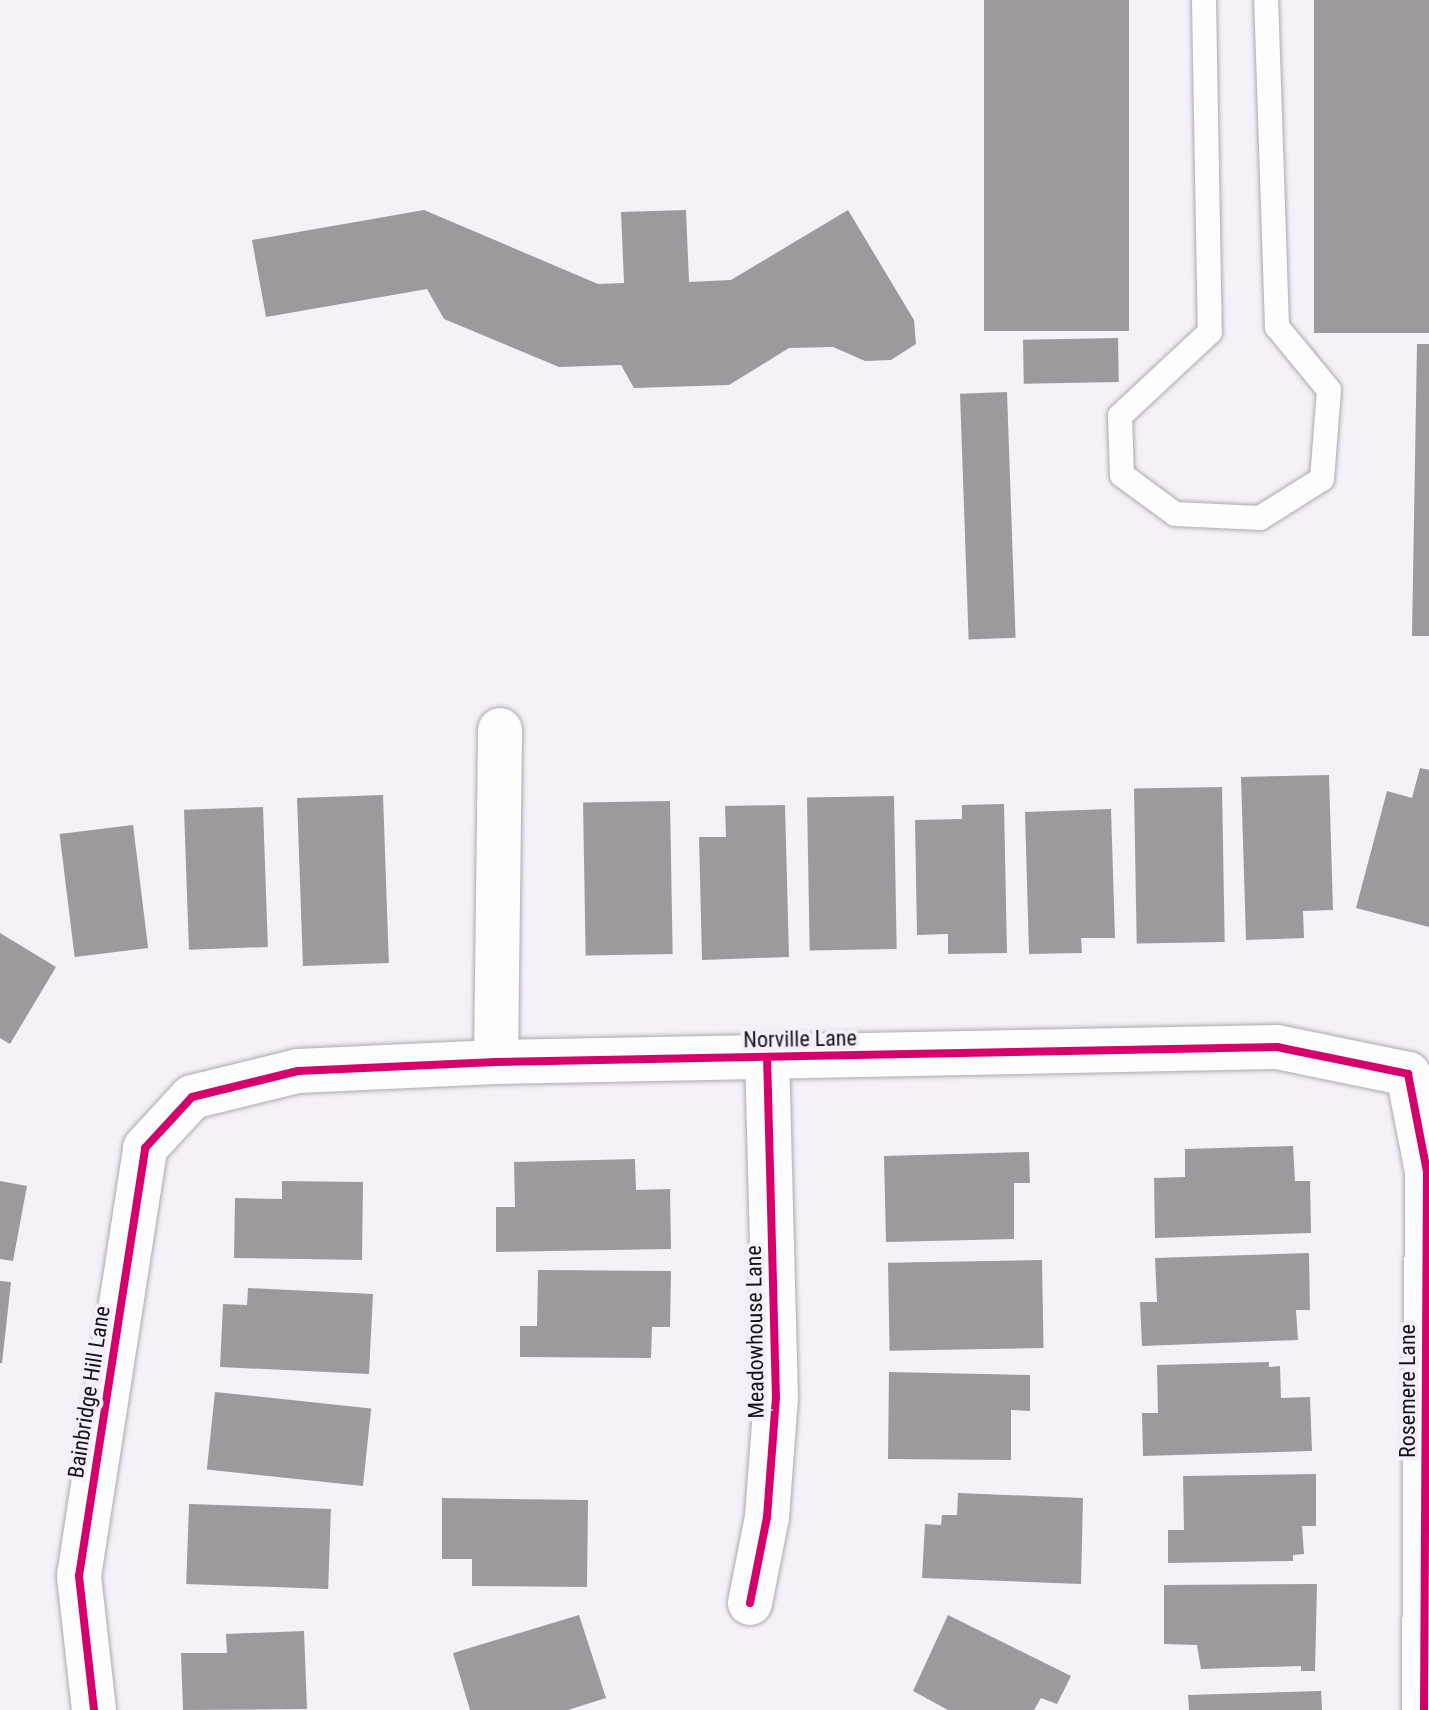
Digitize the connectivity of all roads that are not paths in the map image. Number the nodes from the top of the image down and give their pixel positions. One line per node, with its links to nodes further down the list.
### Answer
1 (1204, 0): 2 (lane)
2 (1266, 0)
3 (500, 730): 5 (street)
4 (767, 1058): 5 (street, Norville Lane); 6 (street, Norville Lane); 8 (street, Meadowhouse Lane)
5 (496, 1062): 7 (street, Norville Lane)
6 (1408, 1074): 10 (street, Rosemere Lane)
7 (192, 1097): 9 (street, Bainbridge Hill Lane)
8 (750, 1603)
9 (94, 1710)
10 (1424, 1710)

